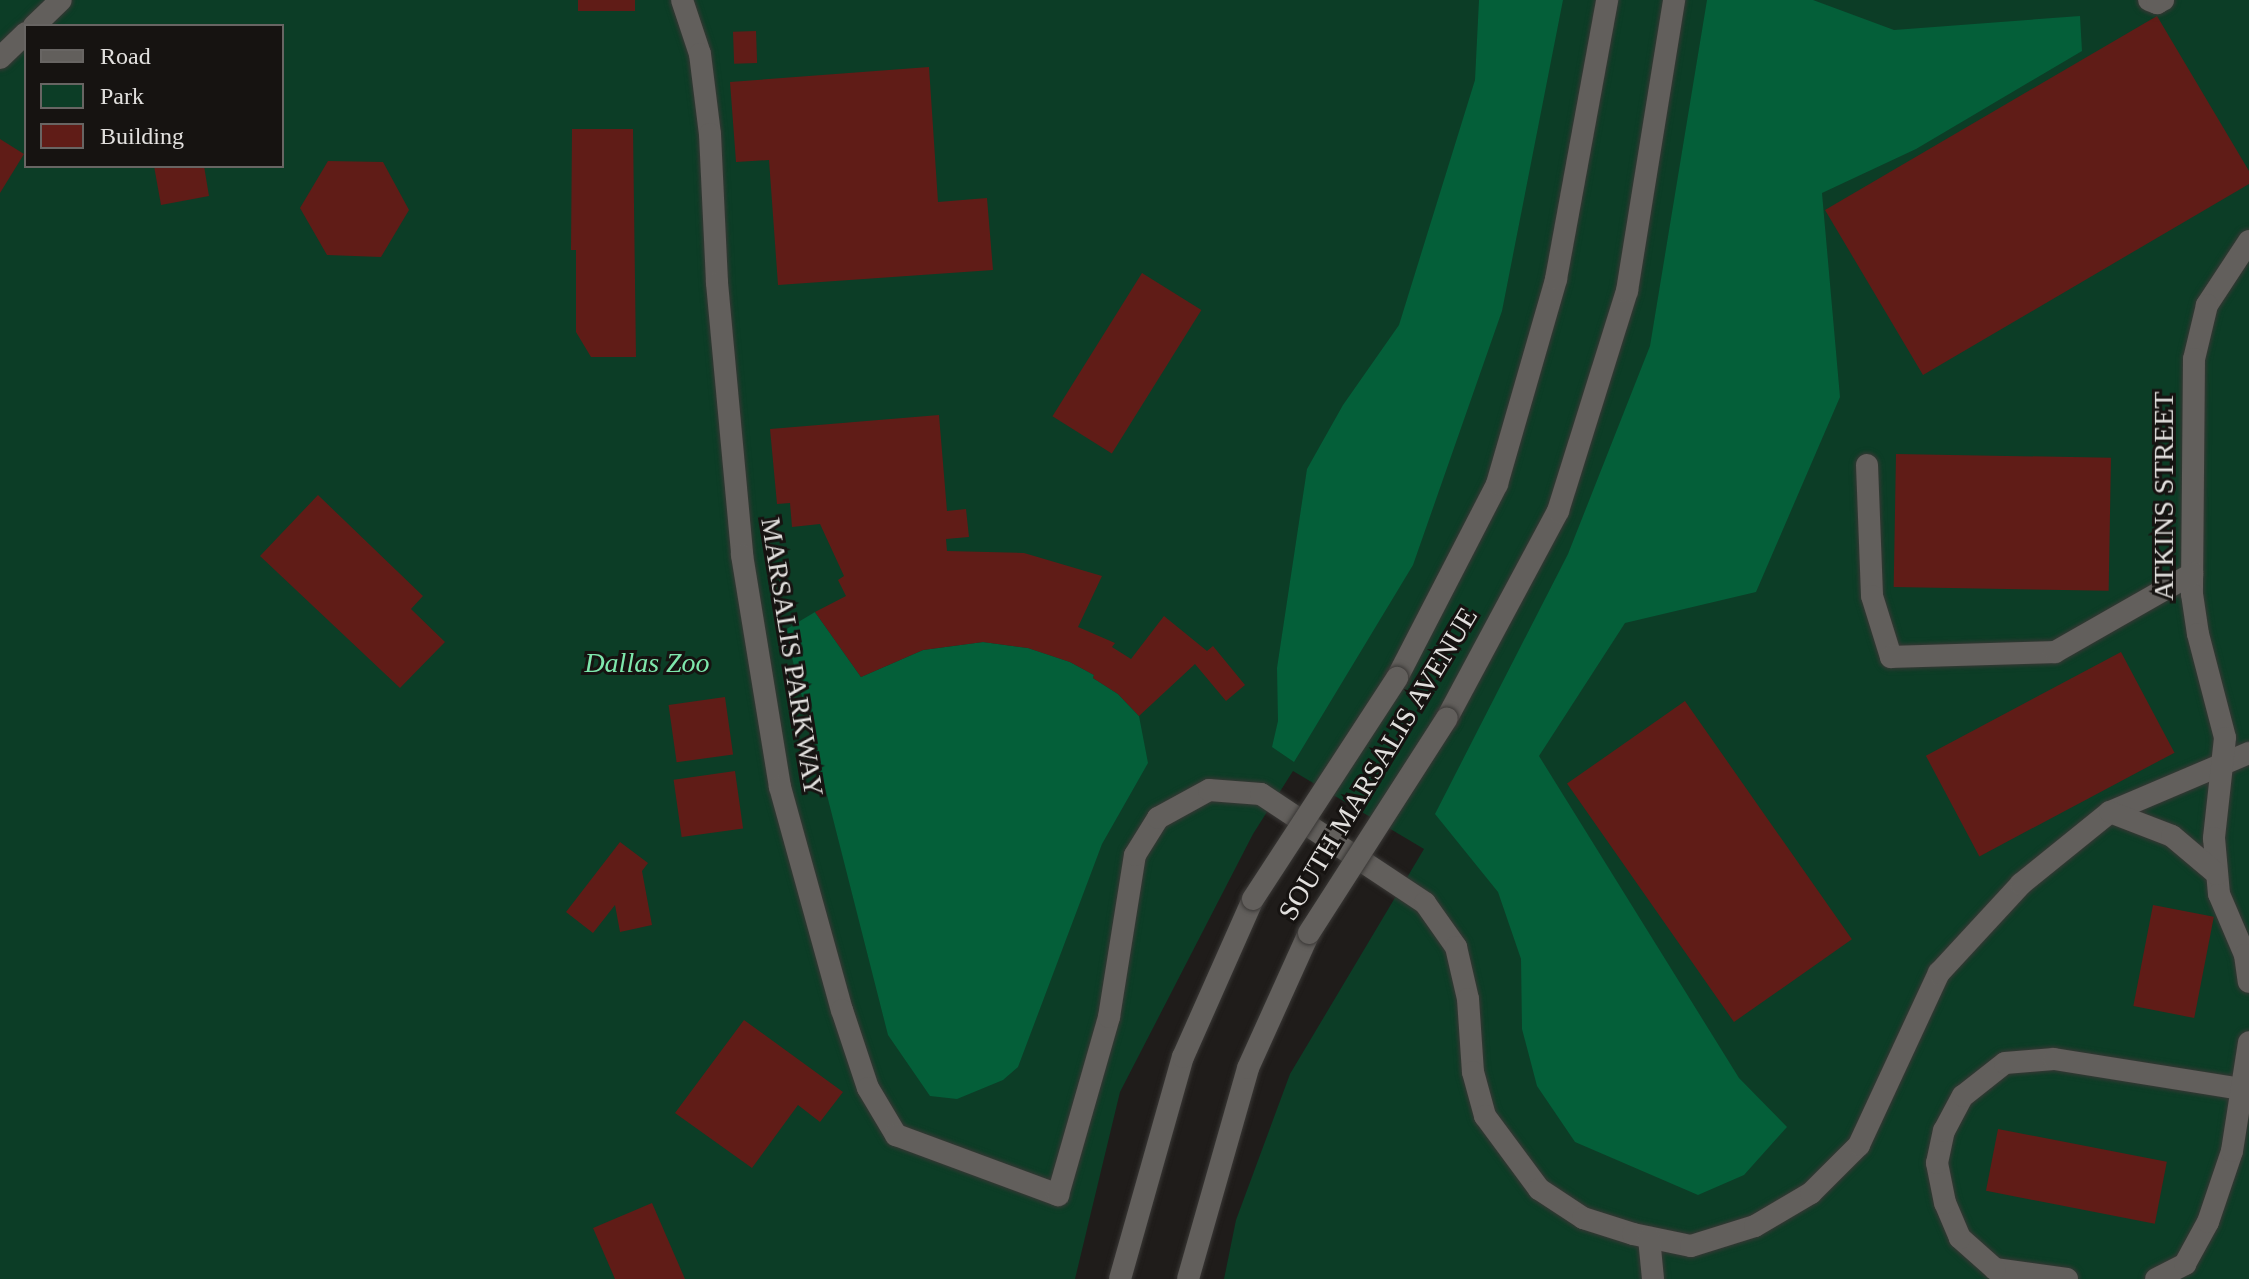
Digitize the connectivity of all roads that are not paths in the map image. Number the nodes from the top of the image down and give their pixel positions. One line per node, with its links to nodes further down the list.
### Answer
1 (61, 0): 7 (main road)
2 (682, 0): 20 (main road, MARSALIS PARKWAY)
3 (1607, 0): 21 (main road, SOUTH MARSALIS AVENUE, bridge)
4 (1674, 0): 22 (main road, SOUTH MARSALIS AVENUE, bridge)
5 (2149, 0): 6 (main road)
6 (2163, 0)
7 (36, 24)
8 (24, 35): 9 (main road)
9 (0, 58)
10 (2249, 241): 12 (main road, ATKINS STREET)
11 (1867, 465): 12 (main road)
12 (2192, 574): 14 (main road, ATKINS STREET)
13 (2249, 753): 14 (main road)
14 (2225, 761): 15 (main road); 16 (main road, ATKINS STREET)
15 (2110, 812): 16 (main road); 20 (main road)
16 (2217, 874): 17 (main road, ATKINS STREET)
17 (2249, 982)
18 (2249, 1042): 19 (main road)
19 (2241, 1089): 24 (main road); 25 (main road)
20 (1649, 1238): 23 (main road)
21 (1120, 1279)
22 (1188, 1279)
23 (1653, 1279)
24 (2067, 1279)
25 (2156, 1279)

